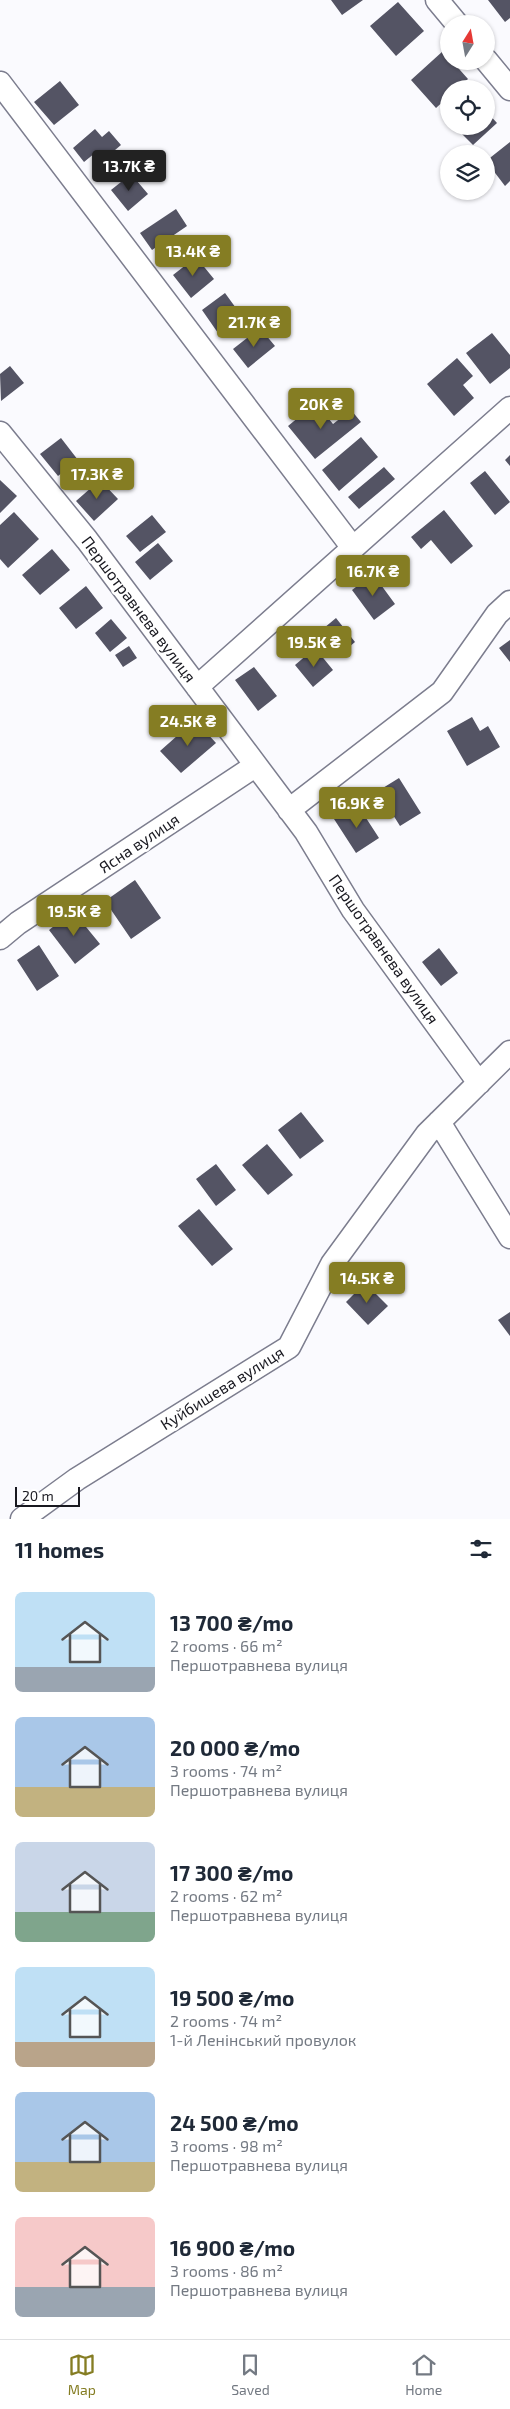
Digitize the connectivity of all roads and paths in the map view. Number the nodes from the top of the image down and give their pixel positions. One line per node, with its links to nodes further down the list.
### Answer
1 (437, 0): 2 (street)
2 (450, 15)
3 (495, 70): 5 (street)
4 (0, 83): 8 (street)
5 (510, 88)
6 (510, 408): 8 (street)
7 (0, 433): 10 (street, Першотравнева вулиця)
8 (353, 548): 10 (street)
9 (510, 602): 12 (street)
10 (197, 686): 11 (street, Першотравнева вулиця)
11 (255, 766): 12 (street, Першотравнева вулиця); 13 (street, Ясна вулиця)
12 (289, 810): 15 (street, Першотравнева вулиця)
13 (0, 938)
14 (510, 1052): 15 (street, Куйбишева вулиця)
15 (479, 1083): 16 (street, Куйбишева вулиця)
16 (439, 1122): 17 (street); 18 (street, Куйбишева вулиця)
17 (510, 1236)
18 (22, 1519)

